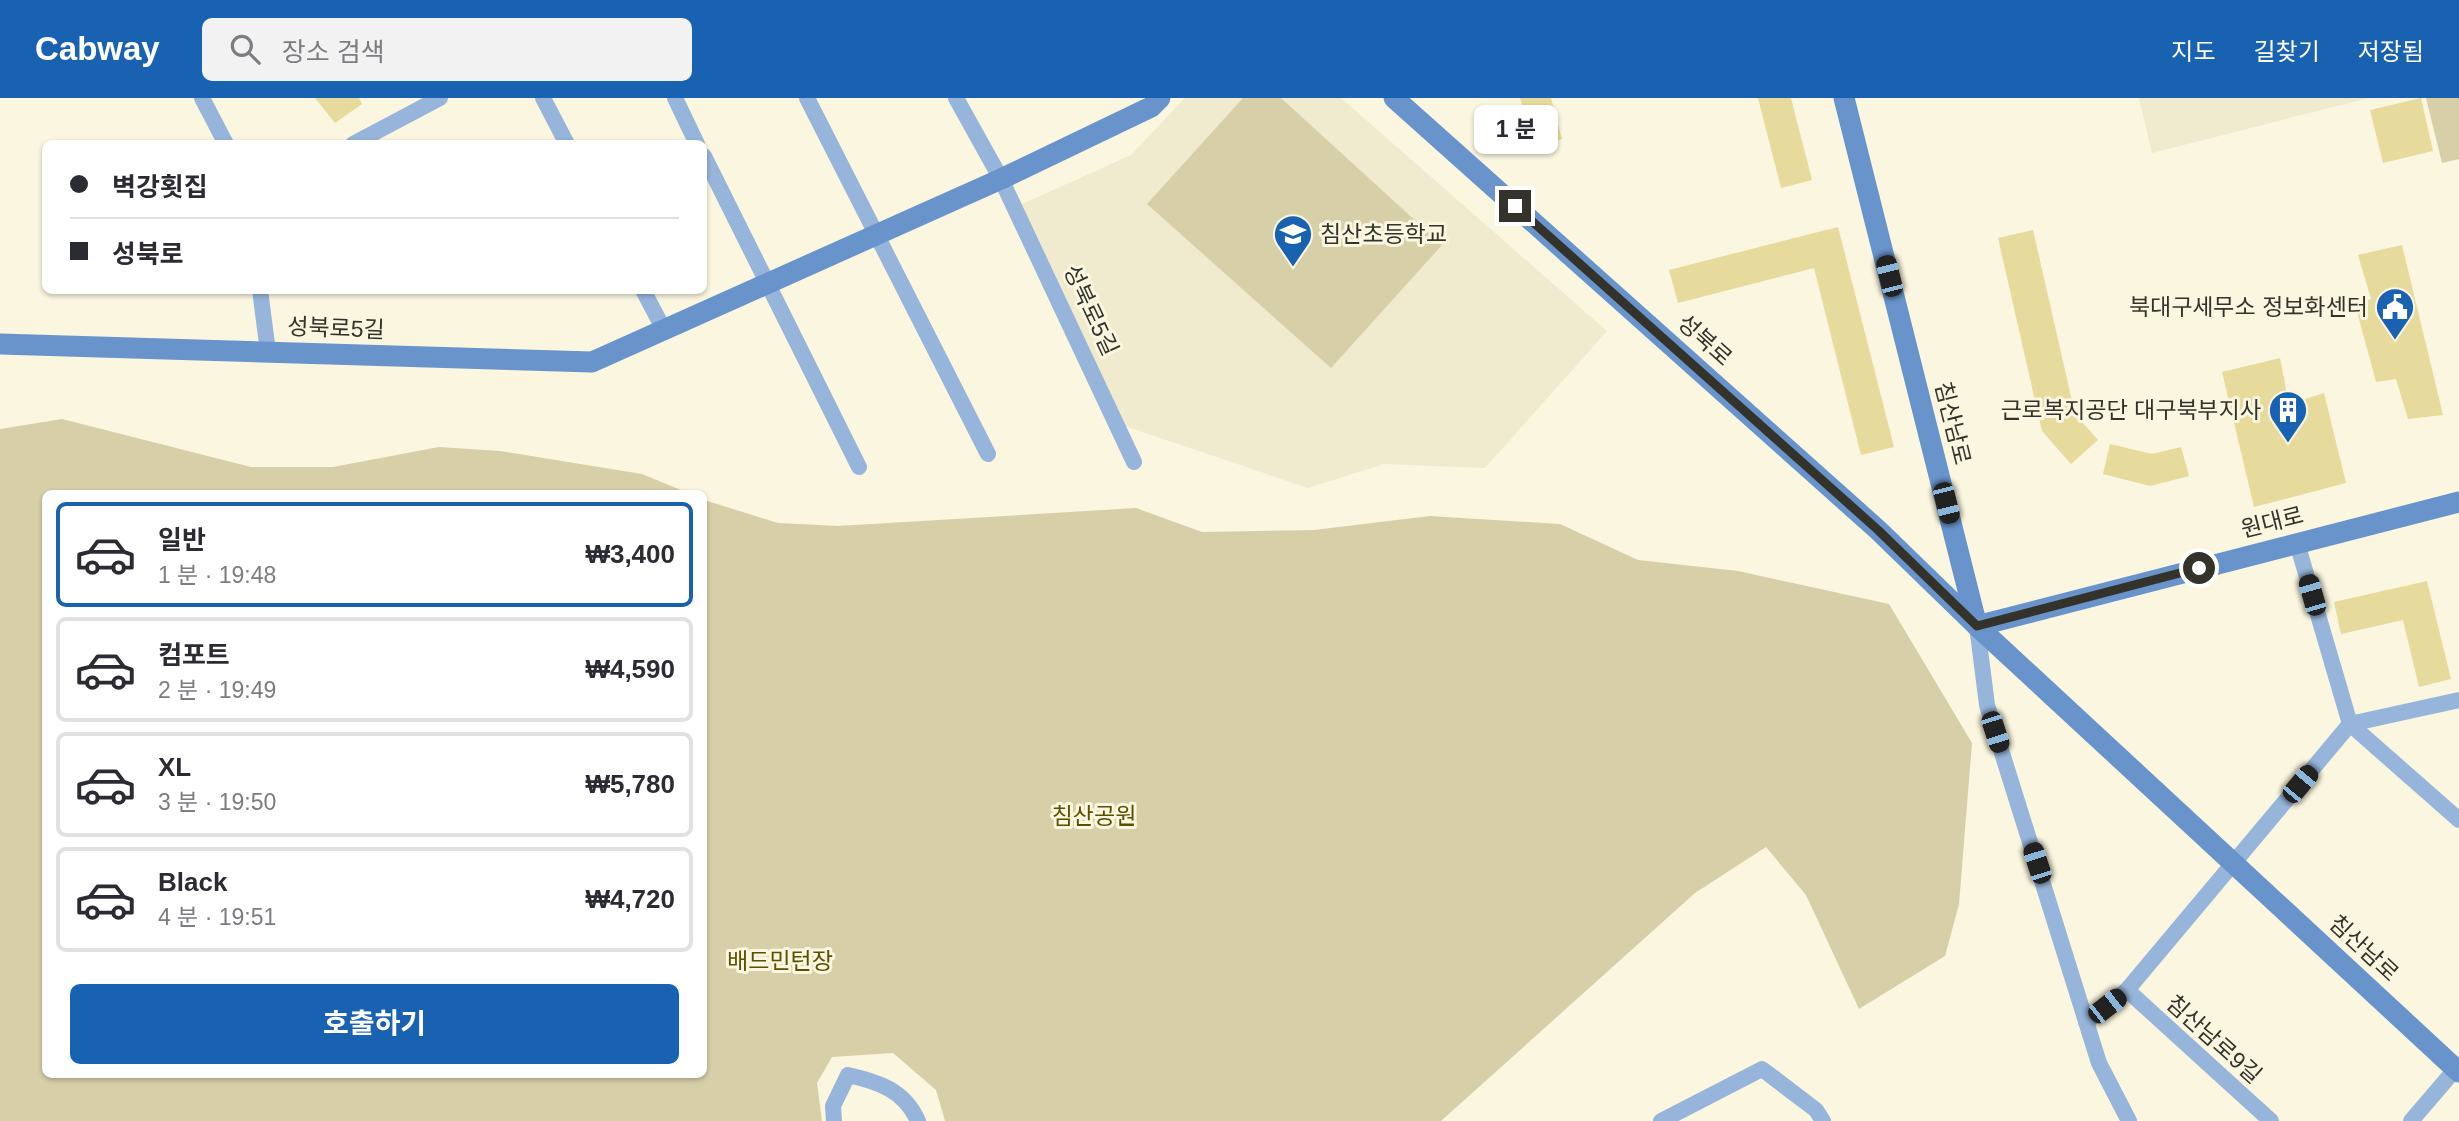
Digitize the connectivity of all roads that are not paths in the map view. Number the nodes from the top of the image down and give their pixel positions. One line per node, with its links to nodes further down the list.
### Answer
1 (202, 98): 10 (street)
2 (440, 98): 11 (street)
3 (543, 98): 12 (street)
4 (675, 98): 13 (street)
5 (807, 98): 16 (street)
6 (956, 98): 15 (street, 성북로5길)
7 (1394, 98): 28 (main road, 성북로)
8 (1844, 98): 28 (main road, 침산남로)
9 (1150, 101): 15 (main road, 성북로5길)
10 (224, 140)
11 (361, 140)
12 (565, 140)
13 (695, 140)
14 (707, 162): 17 (street)
15 (1001, 179): 16 (main road, 성북로5길); 24 (street, 성북로5길)
16 (876, 235): 17 (main road, 성북로5길); 23 (street)
17 (768, 284): 20 (main road, 성북로5길); 25 (street)
18 (261, 294): 22 (street)
19 (645, 294): 20 (street)
20 (664, 330): 22 (main road, 성북로5길)
21 (0, 344): 22 (main road, 성북로5길)
22 (268, 352)
23 (988, 454)
24 (1134, 462)
25 (859, 467)
26 (2459, 502): 27 (main road, 원대로)
27 (2297, 543): 28 (main road, 원대로); 30 (street)
28 (1977, 626): 32 (main road, 침산남로); 34 (street)
29 (2459, 700): 30 (street)
30 (2350, 724): 31 (street); 32 (street)
31 (2459, 820)
32 (2234, 863): 33 (street); 35 (main road, 침산남로)
33 (2127, 990): 34 (street); 41 (street, 침산남로9길)
34 (2086, 1022): 40 (street)
35 (2458, 1069): 42 (street)
36 (834, 1121): 37 (street)
37 (918, 1121)
38 (1661, 1121): 39 (street)
39 (1823, 1121)
40 (2129, 1121)
41 (2271, 1121)
42 (2411, 1121)

